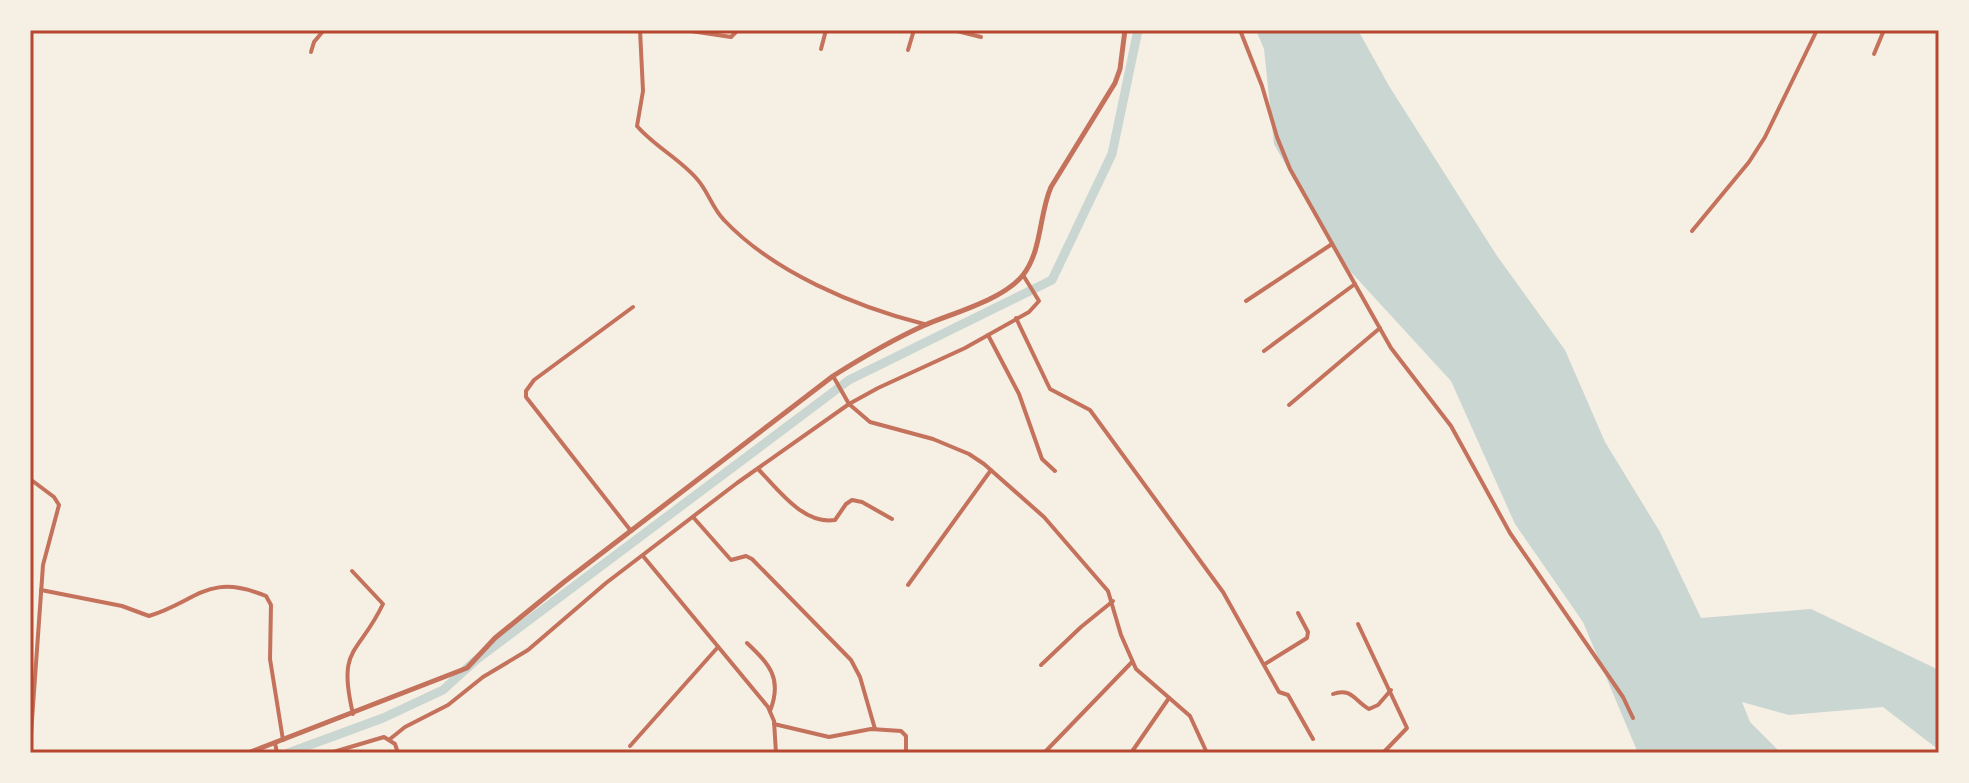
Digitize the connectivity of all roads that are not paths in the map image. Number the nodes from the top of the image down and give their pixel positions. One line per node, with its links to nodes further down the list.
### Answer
1 (324, 30): 15 (street)
2 (640, 30): 24 (street)
3 (684, 30): 4 (street)
4 (738, 30)
5 (826, 30): 13 (street)
6 (914, 30): 14 (street)
7 (953, 30): 12 (street)
8 (1125, 30): 19 (street)
9 (1240, 30): 18 (street)
10 (1817, 30): 17 (street)
11 (1884, 30): 16 (street)
12 (981, 37)
13 (821, 49)
14 (908, 50)
15 (311, 52)
16 (1874, 54)
17 (1692, 231)
18 (1332, 244): 20 (street); 21 (street)
19 (1023, 275): 23 (street); 24 (street)
20 (1355, 284): 25 (street); 27 (street)
21 (1246, 301)
22 (633, 307): 37 (street)
23 (1016, 318): 26 (street); 49 (street)
24 (926, 325): 28 (street)
25 (1380, 328): 30 (street); 55 (street)
26 (988, 335): 29 (street); 33 (street)
27 (1264, 351)
28 (833, 376): 29 (street); 37 (street)
29 (849, 404): 31 (street); 32 (street)
30 (1289, 405)
31 (758, 469): 35 (street); 36 (street)
32 (991, 470): 40 (street); 42 (street)
33 (1055, 471)
34 (30, 479): 41 (street)
35 (693, 517): 38 (street); 57 (street)
36 (892, 519)
37 (631, 531): 54 (street)
38 (643, 556): 46 (street); 58 (street)
39 (352, 571): 54 (street)
40 (908, 585)
41 (41, 590): 60 (street); 63 (street)
42 (1113, 601): 47 (street); 48 (street)
43 (1298, 613): 49 (street)
44 (1358, 624): 50 (street)
45 (747, 643): 53 (street)
46 (718, 647): 53 (street); 62 (street)
47 (1132, 662): 52 (street); 70 (street)
48 (1041, 665)
49 (1264, 665): 59 (street)
50 (1391, 690): 51 (street); 73 (street)
51 (1333, 694)
52 (1169, 698): 71 (street); 72 (street)
53 (770, 711): 56 (street)
54 (353, 714): 60 (street)
55 (1633, 718)
56 (774, 724): 57 (street); 68 (street)
57 (875, 729): 69 (street)
58 (390, 739): 66 (street); 67 (street)
59 (1313, 739)
60 (283, 740): 61 (street)
61 (275, 743): 64 (street); 65 (street)
62 (630, 746)
63 (30, 748)
64 (248, 753)
65 (277, 753)
66 (330, 753)
67 (398, 753)
68 (776, 753)
69 (906, 753)
70 (1045, 753)
71 (1131, 753)
72 (1207, 753)
73 (1383, 753)

